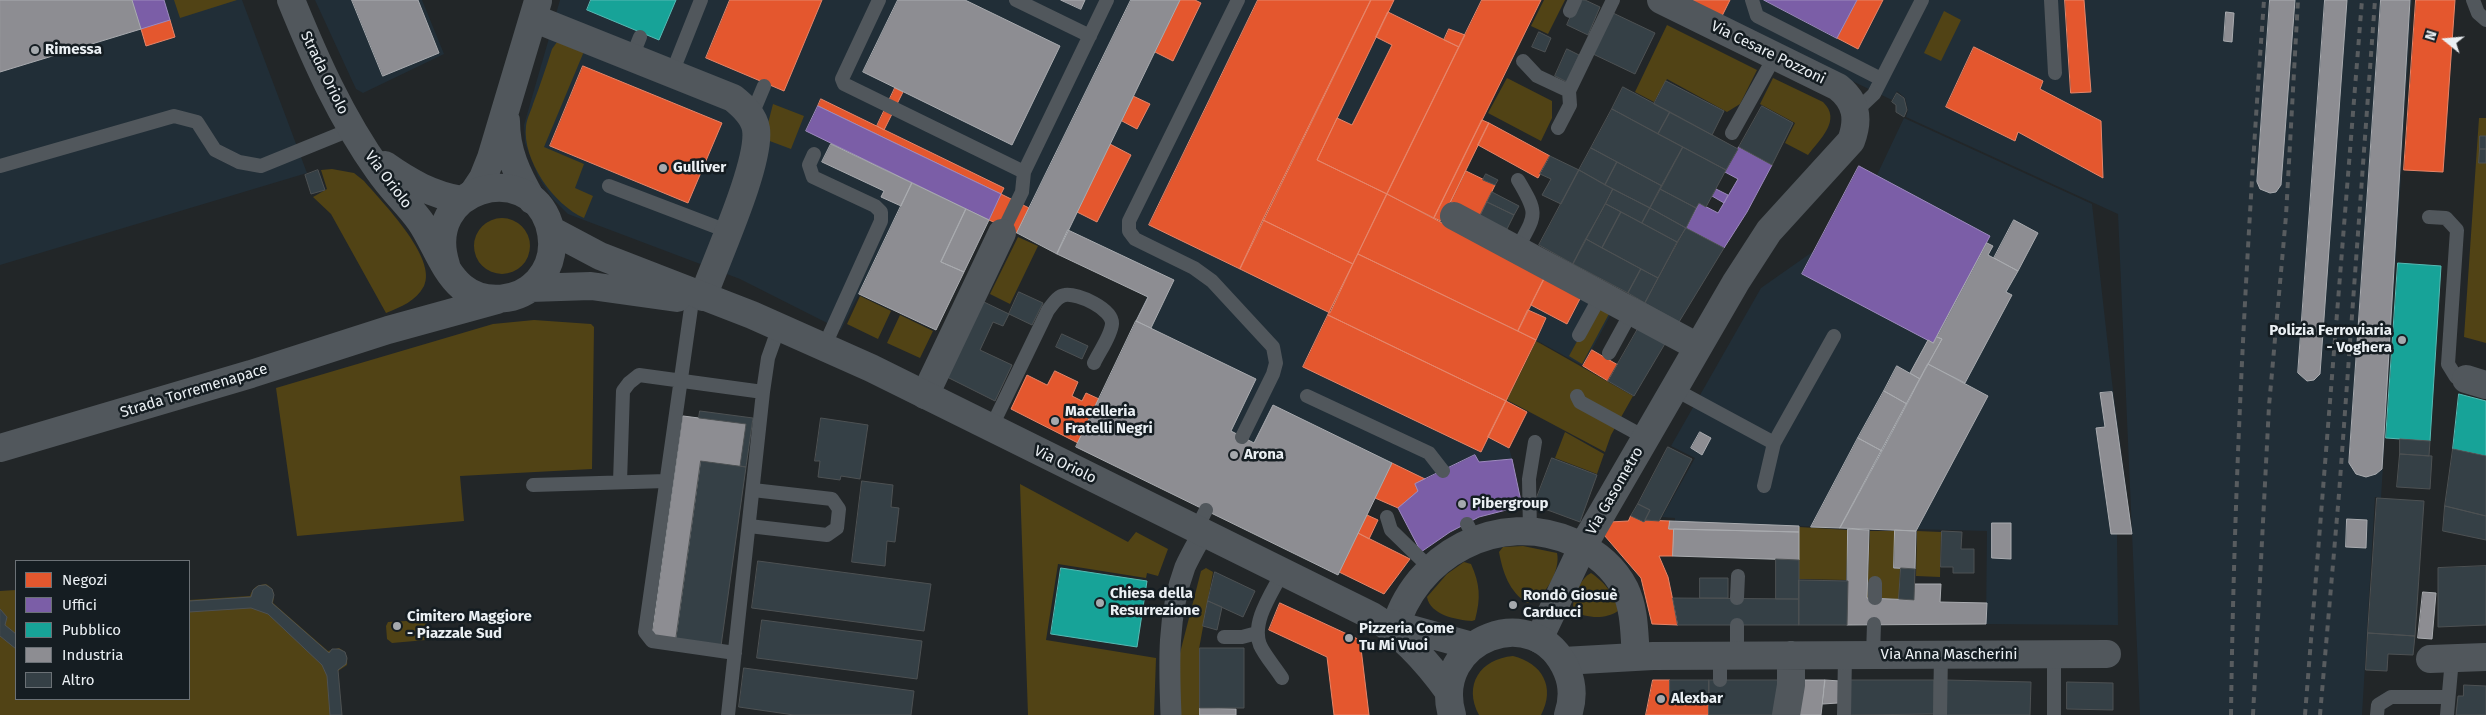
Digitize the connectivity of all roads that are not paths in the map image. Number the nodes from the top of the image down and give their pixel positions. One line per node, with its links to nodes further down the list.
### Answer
1 (291, 0): 28 (street, Strada Oriolo)
2 (701, 0): 18 (lane)
3 (879, 0): 33 (lane)
4 (1016, 0): 15 (lane)
5 (1107, 0): 15 (lane)
6 (1238, 0): 65 (lane)
7 (1613, 0): 22 (lane)
8 (1661, 0): 16 (street, Via Cesare Pozzoni)
9 (1752, 0): 20 (lane)
10 (1922, 0): 20 (lane)
11 (2051, 0): 19 (lane)
12 (2473, 0): 14 (lane)
13 (536, 9): 18 (street); 23 (street)
14 (2486, 20)
15 (1090, 36): 33 (lane)
16 (1775, 56): 25 (street, Via Cesare Pozzoni); 27 (lane)
17 (1523, 61): 22 (lane)
18 (672, 73): 24 (street)
19 (2055, 73)
20 (1881, 79): 25 (lane)
21 (764, 86): 24 (lane)
22 (1569, 91): 26 (lane)
23 (506, 107): 36 (street); 37 (street)
24 (747, 111): 41 (street)
25 (1856, 117): 54 (street, Via Gasometro)
26 (1558, 128)
27 (1732, 133)
28 (357, 136): 31 (lane); 36 (street, Via Oriolo); 44 (street, Via Oriolo)
29 (0, 154): 31 (lane)
30 (814, 154): 53 (lane)
31 (15, 162): 32 (lane)
32 (0, 166)
33 (1024, 172): 42 (lane)
34 (1518, 180): 43 (lane)
35 (608, 186): 41 (lane)
36 (468, 196): 37 (street); 44 (street)
37 (532, 200): 40 (street)
38 (1454, 216): 43 (street)
39 (2429, 217): 58 (lane)
40 (551, 230): 45 (street); 47 (street, Via Oriolo)
41 (728, 231): 47 (street)
42 (1002, 233): 61 (street)
43 (1516, 249): 46 (street)
44 (449, 270): 45 (street); 50 (street, Strada Torremenapace)
45 (518, 293): 47 (street, Via Oriolo); 50 (street, Strada Torremenapace)
46 (1601, 295): 48 (street); 51 (lane)
47 (697, 299): 49 (street, Via Oriolo); 57 (lane)
48 (1632, 311): 54 (street); 55 (lane)
49 (779, 327): 53 (street, Via Oriolo); 60 (lane)
50 (388, 330): 69 (street, Strada Torremenapace)
51 (1579, 335)
52 (1834, 336): 68 (lane)
53 (824, 347): 61 (street, Via Oriolo)
54 (1698, 347): 59 (street, Via Gasometro)
55 (1609, 353)
56 (1094, 363): 64 (lane)
57 (680, 380): 60 (lane); 71 (lane); 72 (lane)
58 (2476, 382)
59 (1674, 389): 66 (street, Via Gasometro); 68 (lane)
60 (764, 392): 75 (lane)
61 (925, 395): 64 (street, Via Oriolo)
62 (1307, 396): 70 (lane)
63 (1577, 396): 66 (lane)
64 (991, 428): 77 (street, Via Oriolo)
65 (1242, 437)
66 (1646, 438): 80 (street, Via Gasometro)
67 (1534, 442): 79 (lane)
68 (1774, 443): 74 (lane)
69 (0, 448)
70 (1442, 471)
71 (666, 481): 72 (lane); 94 (lane)
72 (620, 482): 73 (lane)
73 (533, 485)
74 (1764, 486)
75 (753, 490): 78 (lane); 78 (lane)
76 (1387, 517): 81 (lane)
77 (1201, 525): 82 (street, Via Oriolo); 110 (street)
78 (749, 526): 94 (lane)
79 (1530, 531): 80 (street); 81 (street)
80 (1583, 546): 92 (street, Via Gasometro); 101 (street)
81 (1430, 568): 88 (street)
82 (1282, 573): 88 (street, Via Oriolo); 90 (lane)
83 (1738, 576): 85 (lane)
84 (1875, 583): 86 (lane)
85 (1737, 598)
86 (1875, 598)
87 (1874, 624): 100 (lane)
88 (1389, 625): 93 (street, Via Oriolo); 108 (street, Via Oriolo)
89 (1737, 625): 105 (lane)
90 (1257, 634): 91 (lane); 106 (lane)
91 (1224, 637)
92 (1538, 639): 93 (street); 104 (street)
93 (1472, 646): 108 (street)
94 (735, 653): 109 (lane)
95 (1941, 654): 96 (street, Via Anna Mascherini); 100 (street, Via Anna Mascherini); 114 (lane)
96 (2054, 654): 97 (street, Via Anna Mascherini); 115 (lane)
97 (2107, 654)
98 (1791, 655): 99 (street, Via Anna Mascherini); 105 (street, Via Anna Mascherini); 112 (street)
99 (1845, 655): 100 (street, Via Anna Mascherini); 113 (lane)
100 (1873, 655)
101 (1636, 656): 104 (street, Via Anna Mascherini); 105 (street, Via Anna Mascherini)
102 (2486, 657): 103 (street)
103 (2441, 659): 107 (lane)
104 (1563, 661): 111 (street)
105 (1726, 664)
106 (1282, 678)
107 (2448, 697): 116 (lane); 117 (lane)
108 (1451, 704)
109 (728, 715)
110 (1171, 715)
111 (1568, 715)
112 (1786, 715)
113 (1844, 715)
114 (1940, 715)
115 (2054, 715)
116 (2377, 715)
117 (2447, 715)

